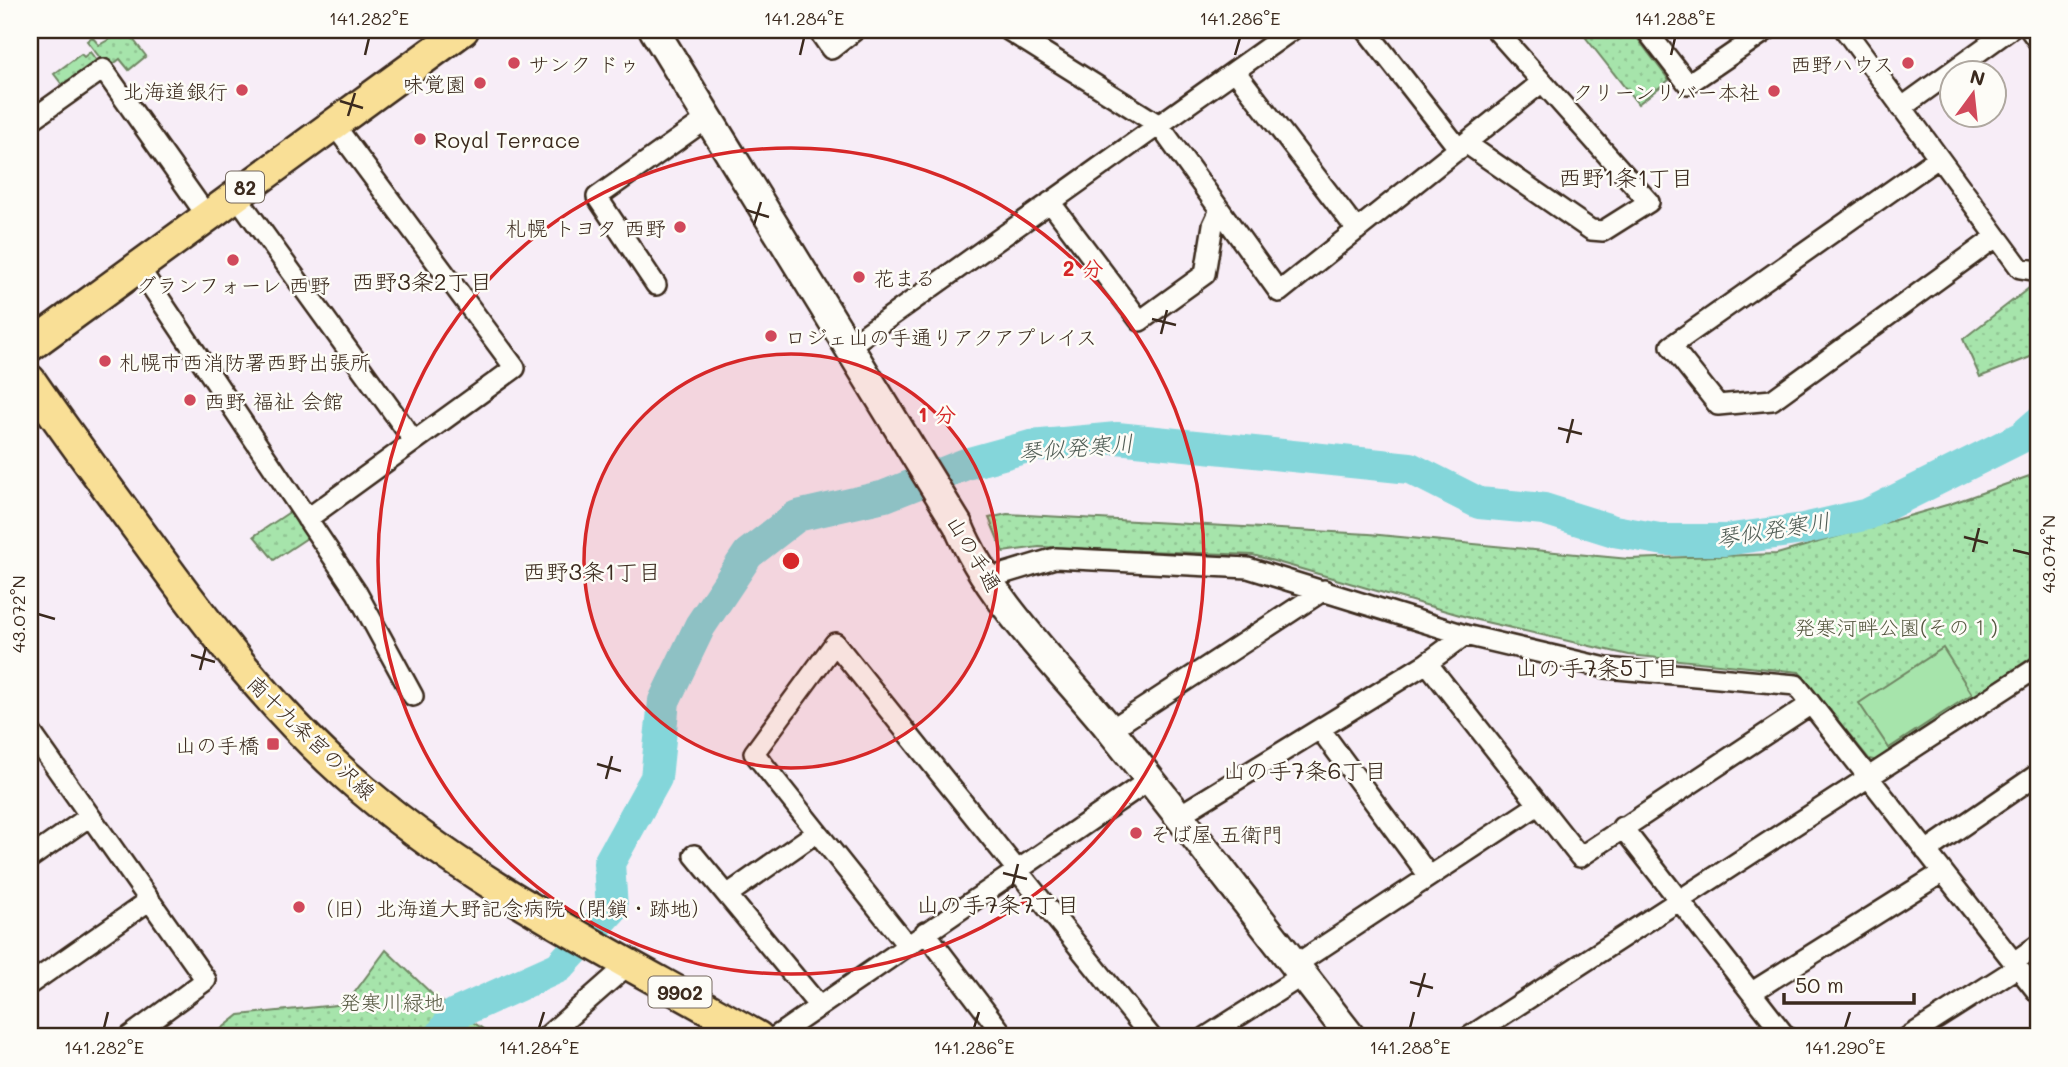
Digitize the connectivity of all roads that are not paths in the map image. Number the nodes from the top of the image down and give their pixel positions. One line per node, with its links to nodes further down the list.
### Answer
1 (463, 30): 20 (main road, 82)
2 (654, 30): 18 (main road, 山の手通)
3 (818, 30): 4 (street)
4 (855, 30)
5 (1008, 30): 21 (street)
6 (1292, 30): 15 (street)
7 (1366, 30): 22 (street)
8 (1496, 30): 16 (street)
9 (1646, 30): 10 (street)
10 (1767, 30)
11 (1845, 30): 17 (street)
12 (2009, 30): 17 (street)
13 (2030, 30): 14 (street)
14 (2038, 41)
15 (1235, 71): 21 (street); 28 (street)
16 (1542, 82): 22 (street); 22 (street)
17 (1901, 108): 23 (street)
18 (708, 118): 32 (street); 34 (main road, 山の手通)
19 (30, 121): 27 (street)
20 (332, 122): 24 (main road, 82); 36 (street)
21 (1159, 125): 25 (street); 26 (street)
22 (1463, 146): 28 (street)
23 (1938, 158): 29 (street); 29 (street)
24 (235, 194): 27 (main road, 82); 36 (street)
25 (1050, 202): 26 (street); 34 (street)
26 (1220, 209): 28 (street)
27 (207, 216): 30 (main road, 82)
28 (1357, 230)
29 (1996, 237): 31 (street)
30 (137, 265): 33 (main road, 82); 37 (street)
31 (2038, 271)
32 (656, 285)
33 (30, 346)
34 (849, 346): 38 (main road, 山の手通)
35 (30, 380): 68 (main road, 南十九条宮の沢線 / 9902)
36 (414, 441): 37 (street)
37 (307, 519): 43 (street)
38 (986, 579): 39 (street); 46 (main road, 山の手通)
39 (1324, 590): 40 (street); 46 (street)
40 (1465, 635): 41 (street); 44 (street)
41 (1427, 663): 45 (street); 51 (street)
42 (2038, 667): 49 (street)
43 (413, 696)
44 (1811, 704): 49 (street); 54 (street)
45 (1320, 729): 53 (street); 61 (street)
46 (1110, 730): 50 (main road, 山の手通)
47 (30, 731): 52 (street)
48 (2038, 774): 56 (street)
49 (1869, 779): 56 (street); 64 (street)
50 (1149, 780): 53 (main road, 山の手通); 59 (street)
51 (1538, 804): 54 (street); 61 (street)
52 (90, 816): 58 (street); 63 (street)
53 (1178, 816): 70 (main road, 山の手通)
54 (1622, 827): 64 (street)
55 (817, 832): 59 (street); 62 (street); 66 (street)
56 (1926, 851): 60 (street)
57 (694, 855): 62 (street)
58 (30, 858)
59 (1018, 869): 65 (street); 80 (street)
60 (1943, 872): 69 (street); 72 (street)
61 (1429, 876): 70 (street)
62 (727, 895): 74 (street)
63 (150, 900): 71 (street); 75 (street)
64 (1679, 900): 72 (street); 83 (street)
65 (925, 932): 66 (street); 79 (street)
66 (906, 945): 74 (street)
67 (2038, 945): 69 (street)
68 (630, 962): 76 (street); 77 (main road, 南十九条宮の沢線 / 9902)
69 (2016, 965): 73 (street); 85 (street)
70 (1299, 970): 81 (street); 82 (main road, 山の手通)
71 (30, 985)
72 (1752, 992): 84 (street)
73 (2038, 993)
74 (818, 1005): 78 (street)
75 (129, 1037)
76 (546, 1037)
77 (758, 1037)
78 (775, 1037)
79 (1005, 1037)
80 (1151, 1037)
81 (1206, 1037)
82 (1351, 1037)
83 (1469, 1037)
84 (1786, 1037)
85 (1909, 1037)

